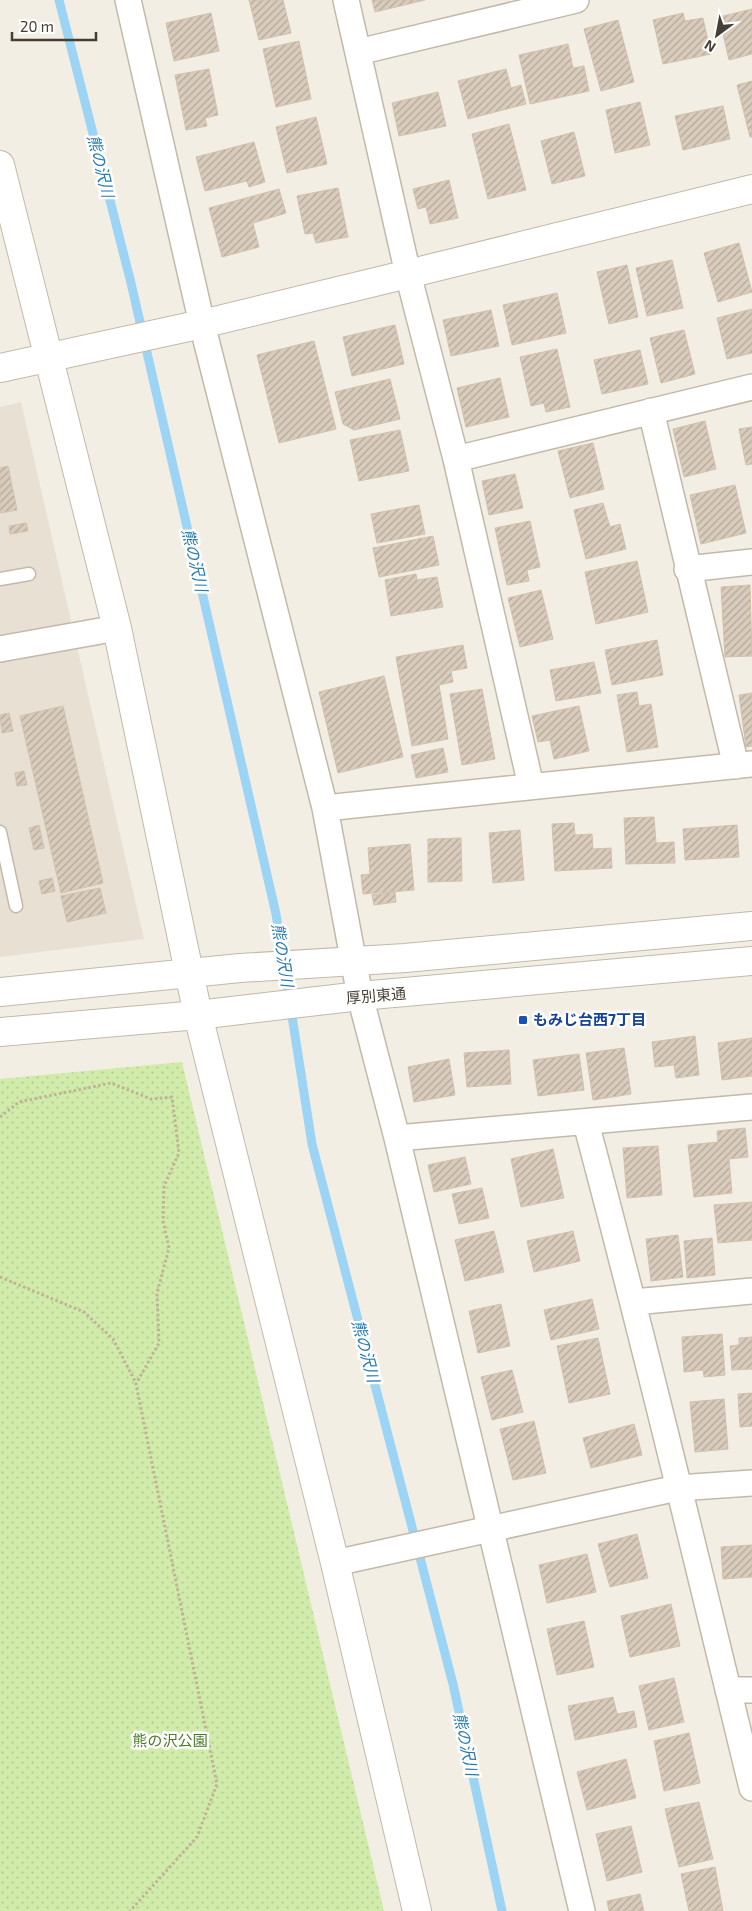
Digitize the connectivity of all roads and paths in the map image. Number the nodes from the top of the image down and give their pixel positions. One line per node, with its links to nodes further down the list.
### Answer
1 (128, 0): 8 (street)
2 (346, 0): 4 (street)
3 (565, 1): 4 (street)
4 (358, 52): 7 (street)
5 (0, 165): 9 (street)
6 (752, 189): 7 (street)
7 (408, 274): 8 (street); 13 (street)
8 (202, 324): 9 (street); 22 (street)
9 (47, 356): 10 (street); 18 (street)
10 (0, 368)
11 (752, 387): 12 (street)
12 (651, 412): 13 (street); 15 (street)
13 (456, 459): 21 (street)
14 (752, 562): 15 (street)
15 (687, 569): 20 (street)
16 (29, 574): 17 (lane)
17 (0, 579)
18 (117, 628): 19 (street); 28 (street)
19 (0, 648)
20 (744, 765): 21 (street)
21 (531, 786): 22 (street)
22 (325, 808): 26 (street)
23 (0, 832): 24 (lane)
24 (16, 906)
25 (752, 926): 26 (street)
26 (354, 961): 28 (street); 30 (street)
27 (752, 961): 30 (street, 厚別東通)
28 (189, 975): 29 (street); 31 (street)
29 (0, 992)
30 (360, 996): 31 (street, 厚別東通); 36 (street)
31 (198, 1015): 32 (street, 厚別東通); 44 (street)
32 (0, 1032)
33 (752, 1107): 35 (street)
34 (0, 1116): 40 (path)
35 (586, 1123): 36 (street); 39 (street)
36 (397, 1138): 43 (street)
37 (0, 1278): 40 (path)
38 (752, 1290): 39 (street)
39 (634, 1302): 42 (street)
40 (136, 1384): 47 (path)
41 (752, 1483): 42 (street)
42 (677, 1488): 43 (street); 45 (street)
43 (490, 1528): 44 (street); 49 (street)
44 (335, 1563): 48 (street)
45 (740, 1690): 46 (street)
46 (752, 1788)
47 (130, 1911)
48 (416, 1911)
49 (582, 1911)

